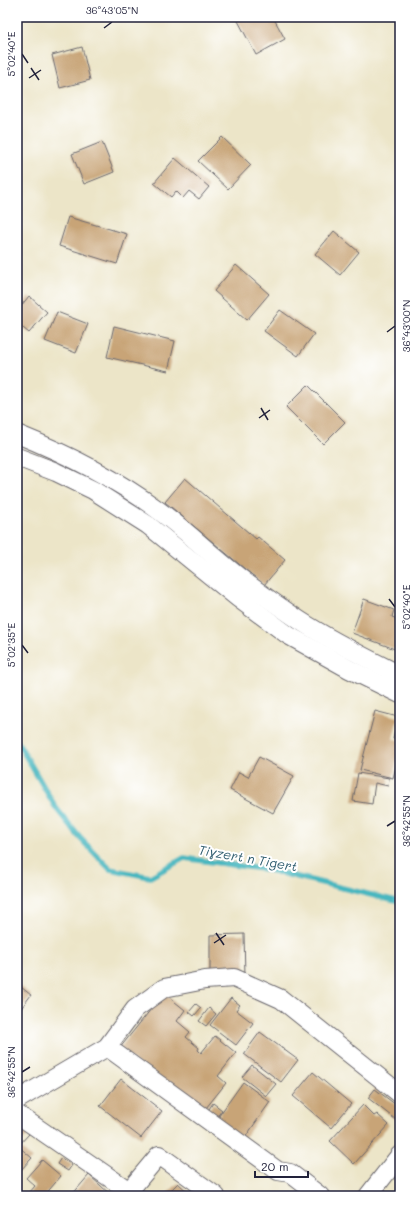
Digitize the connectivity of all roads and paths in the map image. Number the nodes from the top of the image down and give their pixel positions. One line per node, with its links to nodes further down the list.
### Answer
1 (17, 434): 3 (street)
2 (17, 457): 4 (street)
3 (400, 675)
4 (400, 694)
5 (107, 1047): 6 (street); 7 (street); 11 (street)
6 (400, 1094)
7 (17, 1100)
8 (17, 1114): 10 (street)
9 (400, 1156): 12 (street)
10 (216, 1196)
11 (320, 1196)
12 (368, 1196)

